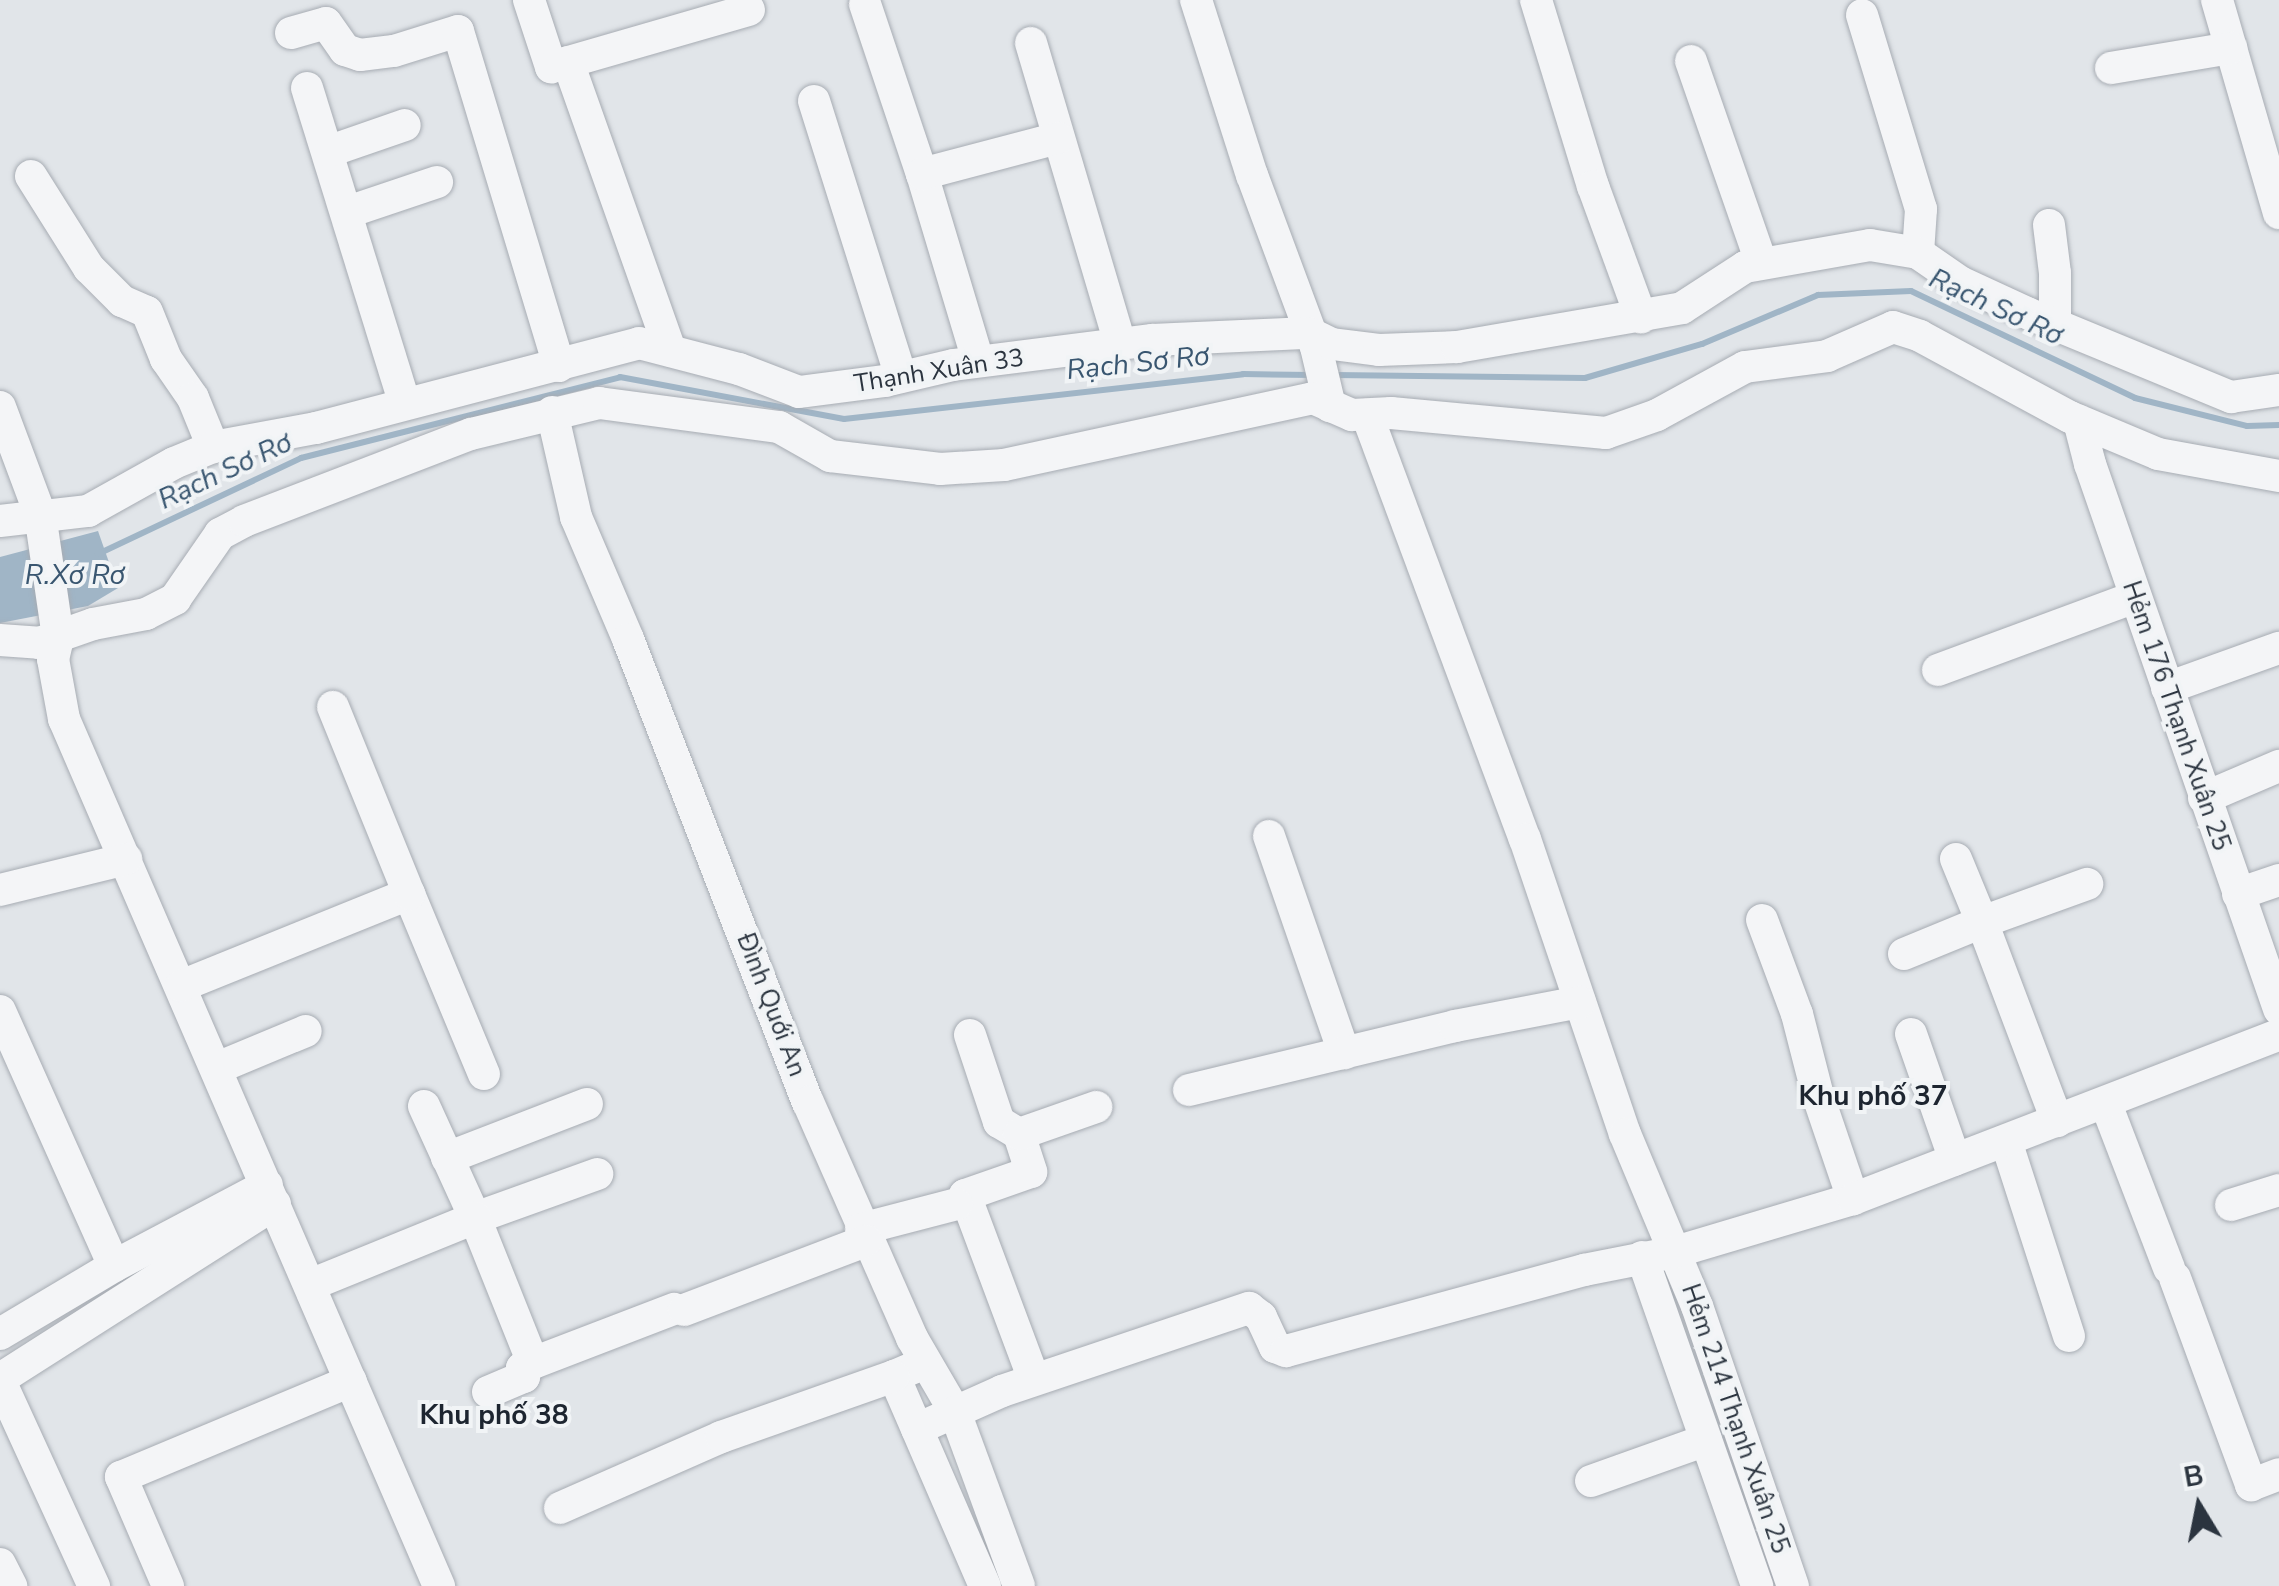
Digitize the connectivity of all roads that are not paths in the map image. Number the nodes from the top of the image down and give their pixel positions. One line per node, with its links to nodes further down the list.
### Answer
1 (530, 0): 12 (street)
2 (1196, 0): 29 (street)
3 (1536, 0): 27 (street)
4 (2217, 0): 10 (street)
5 (864, 4): 19 (street)
6 (749, 10): 12 (street)
7 (1862, 15): 25 (street)
8 (291, 33): 33 (street)
9 (1030, 43): 17 (street)
10 (2231, 48): 13 (street); 23 (street)
11 (1691, 61): 26 (street)
12 (568, 62): 31 (street)
13 (2111, 68)
14 (307, 88): 18 (street)
15 (814, 101): 34 (street)
16 (405, 125): 18 (street)
17 (1058, 138): 19 (street); 30 (street)
18 (330, 151): 22 (street)
19 (922, 174): 32 (street)
20 (32, 176): 42 (street)
21 (438, 182): 22 (street)
22 (348, 212): 37 (street)
23 (2279, 214)
24 (2049, 225): 28 (street)
25 (1918, 253): 26 (street, Thạnh Xuân 33); 28 (street, Thạnh Xuân 33)
26 (1762, 262): 27 (street, Thạnh Xuân 33)
27 (1640, 317): 29 (street, Thạnh Xuân 33)
28 (2054, 324): 35 (street, Thạnh Xuân 33)
29 (1312, 340): 30 (street, Thạnh Xuân 33); 36 (street)
30 (1120, 344): 32 (street, Thạnh Xuân 33)
31 (670, 350): 33 (street, Thạnh Xuân 33); 34 (street, Thạnh Xuân 33)
32 (978, 362): 34 (street, Thạnh Xuân 33)
33 (560, 366): 37 (street, Thạnh Xuân 33)
34 (902, 377)
35 (2279, 390)
36 (1329, 399): 39 (street); 40 (street)
37 (404, 402): 42 (street, Thạnh Xuân 33)
38 (0, 407): 45 (street)
39 (552, 412): 47 (street); 95 (street, Đình Quới An)
40 (1367, 414): 41 (street); 67 (street, Hẻm 214 Thạnh Xuân 25)
41 (2080, 421): 43 (street); 46 (street, Hẻm 176 Thạnh Xuân 25)
42 (213, 447): 45 (street, Thạnh Xuân 33)
43 (2279, 476)
44 (0, 521): 45 (street, Thạnh Xuân 33)
45 (42, 525): 47 (street)
46 (2135, 597): 50 (street); 51 (street, Hẻm 176 Thạnh Xuân 25)
47 (56, 630): 48 (street); 56 (street)
48 (0, 640)
49 (2279, 648): 51 (street)
50 (1938, 670)
51 (2167, 688): 54 (street, Hẻm 176 Thạnh Xuân 25)
52 (333, 707): 61 (street)
53 (2279, 766): 54 (street)
54 (2204, 798): 62 (street, Hẻm 176 Thạnh Xuân 25)
55 (1269, 836): 75 (street)
56 (126, 859): 60 (street); 66 (street)
57 (1956, 859): 64 (street)
58 (2279, 880): 62 (street)
59 (2087, 884): 64 (street)
60 (0, 890)
61 (409, 894): 66 (street); 77 (street)
62 (2238, 894): 68 (street, Hẻm 176 Thạnh Xuân 25)
63 (1762, 920): 91 (street)
64 (1982, 922): 65 (street); 83 (street)
65 (1904, 954)
66 (181, 986): 76 (street)
67 (1580, 1002): 75 (street); 96 (street, Hẻm 214 Thạnh Xuân 25)
68 (2279, 1009)
69 (0, 1012): 98 (street)
70 (306, 1031): 76 (street)
71 (1912, 1034): 87 (street)
72 (970, 1035): 84 (street)
73 (2279, 1036): 74 (street); 80 (street)
74 (2279, 1050)
75 (1344, 1052): 78 (street)
76 (217, 1068): 90 (street)
77 (484, 1074)
78 (1189, 1090)
79 (587, 1104): 86 (street)
80 (2106, 1104): 83 (street); 112 (street)
81 (424, 1106): 86 (street)
82 (1096, 1107): 84 (street)
83 (2057, 1122): 85 (street)
84 (1018, 1134): 106 (street)
85 (2006, 1141): 87 (street); 101 (street)
86 (447, 1158): 94 (street)
87 (1955, 1160): 91 (street)
88 (597, 1174): 94 (street)
89 (2279, 1190): 93 (street)
90 (271, 1194): 98 (street); 99 (street); 105 (street)
91 (1853, 1198): 96 (street)
92 (956, 1204): 95 (street)
93 (2231, 1206)
94 (475, 1218): 99 (street); 103 (street)
95 (863, 1235): 102 (street, Đình Quới An); 103 (street)
96 (1675, 1252): 97 (street); 123 (street, Hẻm 214 Thạnh Xuân 25)
97 (1642, 1257): 106 (street); 111 (street)
98 (114, 1266): 100 (street)
99 (310, 1286): 107 (street)
100 (0, 1334)
101 (2068, 1336)
102 (926, 1362): 104 (street); 109 (street, Đình Quới An)
103 (533, 1364): 108 (street)
104 (894, 1376): 110 (street); 114 (street)
105 (0, 1380): 118 (street)
106 (1034, 1380): 109 (street)
107 (351, 1381): 119 (street); 120 (street)
108 (488, 1392)
109 (955, 1412): 110 (street); 116 (street, Đình Quới An)
110 (917, 1429): 121 (street)
111 (1706, 1440): 113 (street); 122 (street)
112 (2279, 1474)
113 (1590, 1481)
114 (560, 1508)
115 (0, 1564): 117 (street)
116 (1017, 1585)
117 (11, 1586)
118 (94, 1586)
119 (168, 1586)
120 (440, 1586)
121 (985, 1586)
122 (1756, 1586)
123 (1793, 1586)

